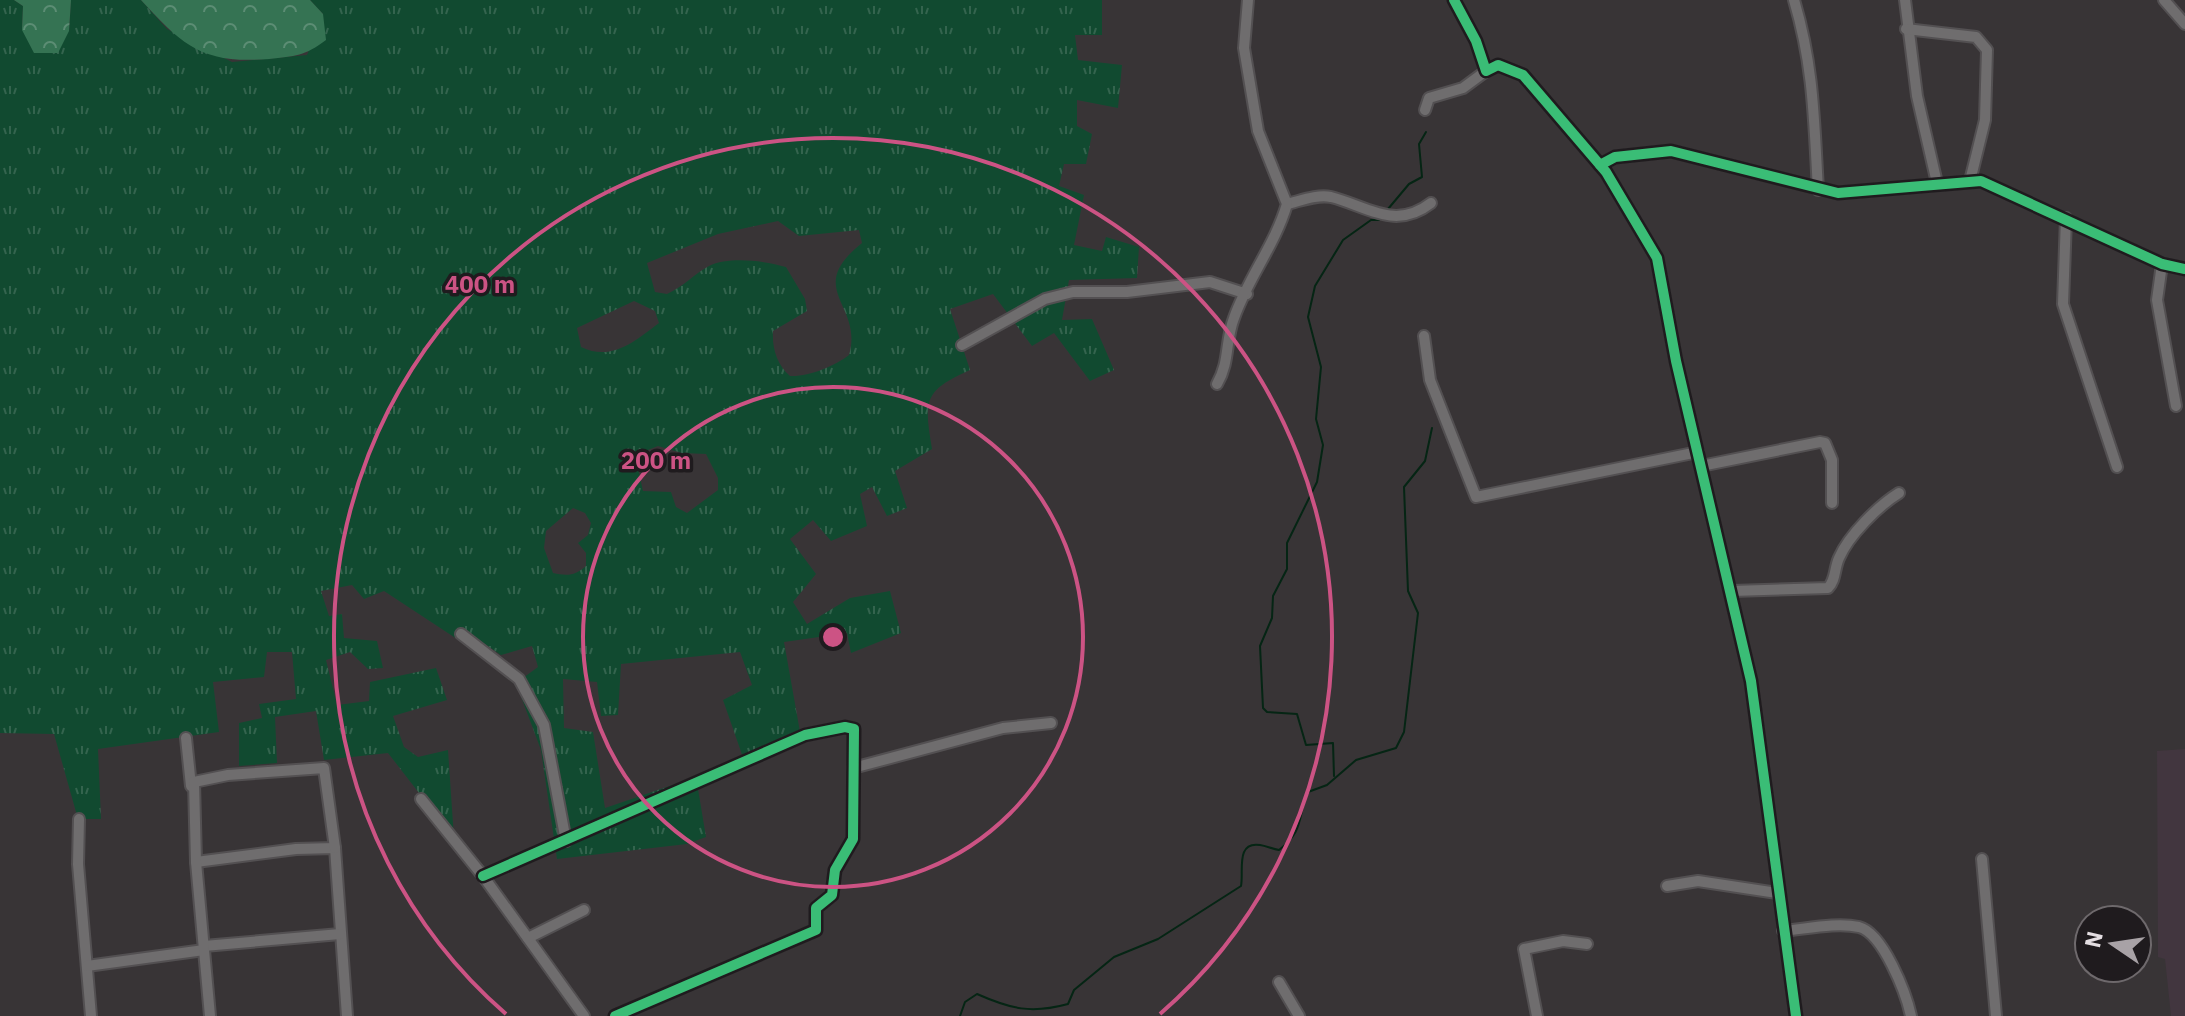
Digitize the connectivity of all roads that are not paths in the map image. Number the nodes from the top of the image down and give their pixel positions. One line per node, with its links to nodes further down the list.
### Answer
1 (1248, 0): 15 (street)
2 (1454, 0): 8 (street)
3 (1794, 0): 13 (street)
4 (1905, 0): 7 (street)
5 (2164, 0): 6 (street)
6 (2185, 24)
7 (1906, 29): 11 (street); 12 (street)
8 (1486, 71): 9 (street); 10 (street)
9 (1425, 110)
10 (1600, 165): 13 (street); 24 (street)
11 (1970, 181): 12 (street); 16 (street)
12 (1937, 183): 13 (street)
13 (1818, 190)
14 (1431, 203): 15 (street)
15 (1287, 204): 19 (street)
16 (2066, 218): 17 (street); 26 (street)
17 (2162, 264): 18 (street); 23 (street)
18 (2185, 269)
19 (1247, 294): 21 (street); 22 (street)
20 (1424, 336): 24 (street)
21 (962, 345)
22 (1217, 384)
23 (2176, 406)
24 (1698, 452): 25 (street)
25 (1701, 466): 28 (street); 29 (street)
26 (2117, 467)
27 (1899, 493): 29 (street)
28 (1832, 503)
29 (1732, 591): 43 (street)
30 (461, 634): 37 (street)
31 (1051, 723): 33 (street)
32 (186, 738): 34 (street)
33 (853, 768): 37 (street); 56 (street)
34 (191, 786): 38 (street); 40 (street)
35 (421, 799): 41 (street)
36 (79, 819): 50 (street)
37 (566, 841): 41 (street)
38 (335, 848): 40 (street); 46 (street)
39 (1982, 859): 61 (street)
40 (196, 862): 49 (street)
41 (483, 876): 47 (street)
42 (1667, 886): 43 (street)
43 (1777, 893): 45 (street)
44 (584, 910): 47 (street)
45 (1783, 931): 59 (street); 60 (street)
46 (340, 934): 49 (street); 54 (street)
47 (528, 938): 55 (street)
48 (1587, 944): 58 (street)
49 (204, 948): 50 (street); 53 (street)
50 (87, 966): 52 (street)
51 (1279, 982): 57 (street)
52 (91, 1016)
53 (210, 1016)
54 (347, 1016)
55 (584, 1016)
56 (615, 1016)
57 (1299, 1016)
58 (1537, 1016)
59 (1796, 1016)
60 (1911, 1016)
61 (1996, 1016)

